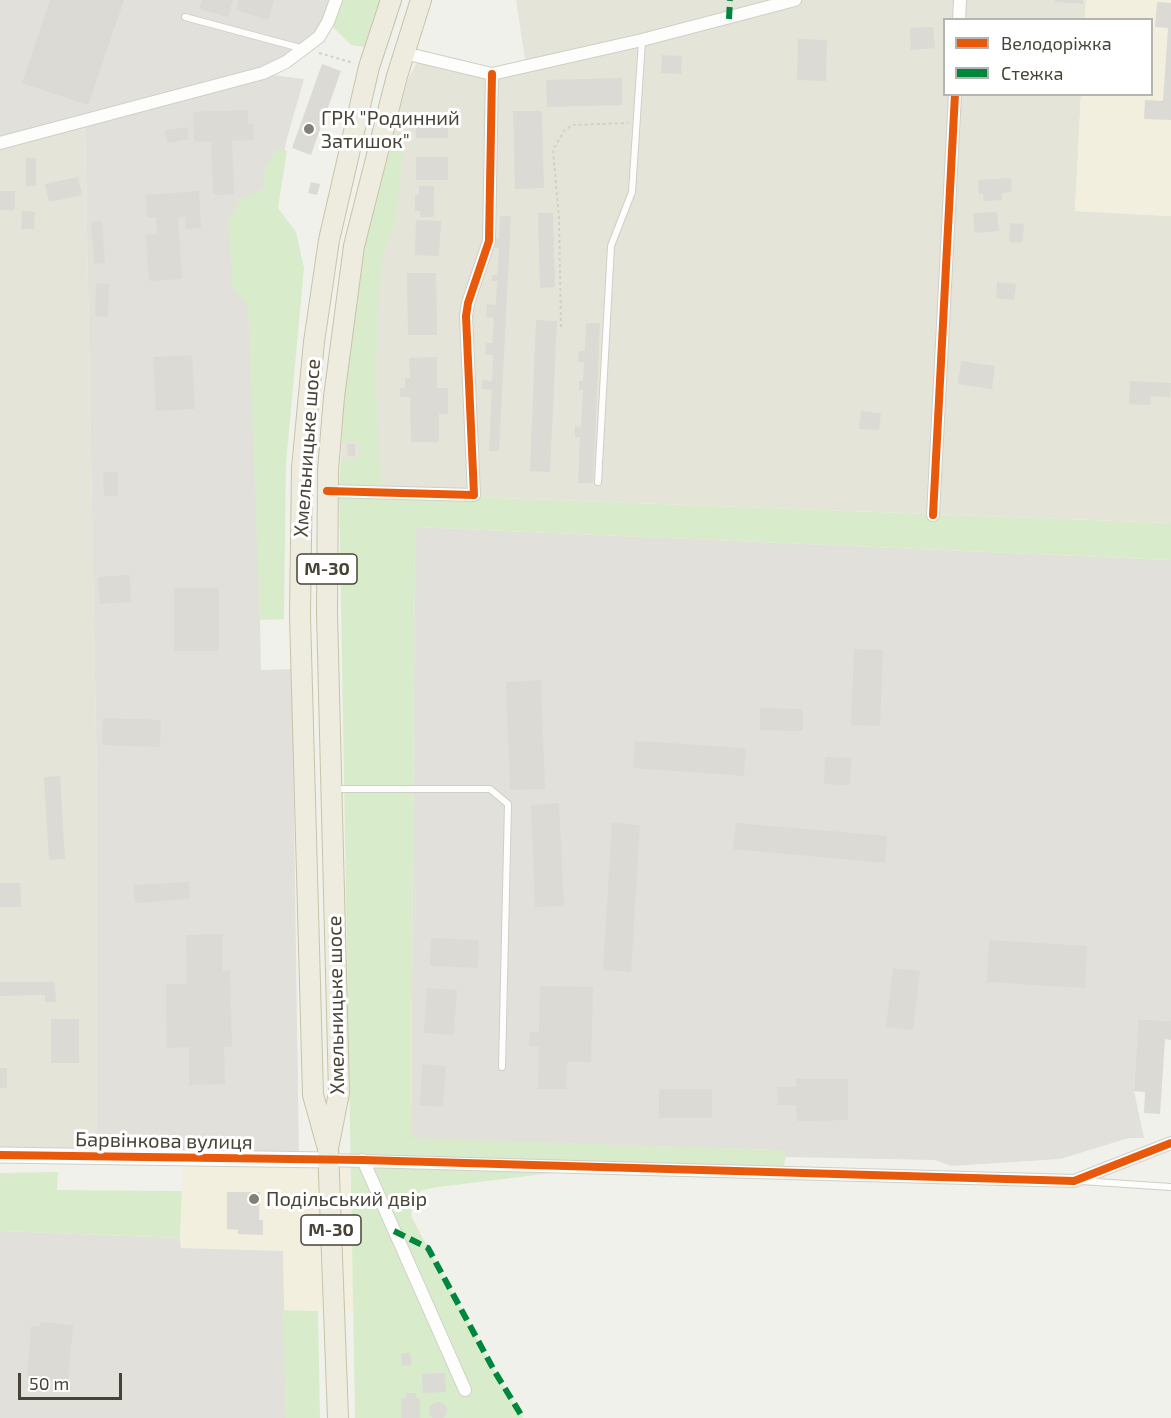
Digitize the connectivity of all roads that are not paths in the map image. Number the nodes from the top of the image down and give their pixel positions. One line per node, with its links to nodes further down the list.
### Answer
1 (336, 0): 10 (street)
2 (391, 0): 9 (highway, Хмельницьке шосе / М-30)
3 (421, 0): 11 (highway, Хмельницьке шосе / М-30)
4 (795, 0): 8 (street)
5 (960, 0): 7 (street)
6 (185, 17): 10 (lane)
7 (959, 18)
8 (642, 40): 12 (street); 15 (lane)
9 (377, 45): 11 (highway); 21 (highway, Хмельницьке шосе / М-30)
10 (305, 49): 14 (street)
11 (404, 53): 12 (street); 16 (highway, Хмельницьке шосе / М-30)
12 (492, 74): 16 (street)
13 (955, 96): 17 (street)
14 (0, 143)
15 (598, 482)
16 (327, 491): 18 (highway, Хмельницьке шосе / М-30)
17 (933, 515)
18 (333, 789): 19 (lane); 21 (highway, Хмельницьке шосе / М-30)
19 (502, 1067)
20 (1171, 1143): 24 (street)
21 (328, 1154): 22 (street, Барвінкова вулиця); 23 (street); 27 (highway, М-30)
22 (0, 1155)
23 (363, 1160): 24 (street); 26 (street)
24 (1074, 1181): 25 (lane)
25 (1171, 1187)
26 (465, 1390)
27 (338, 1418)

